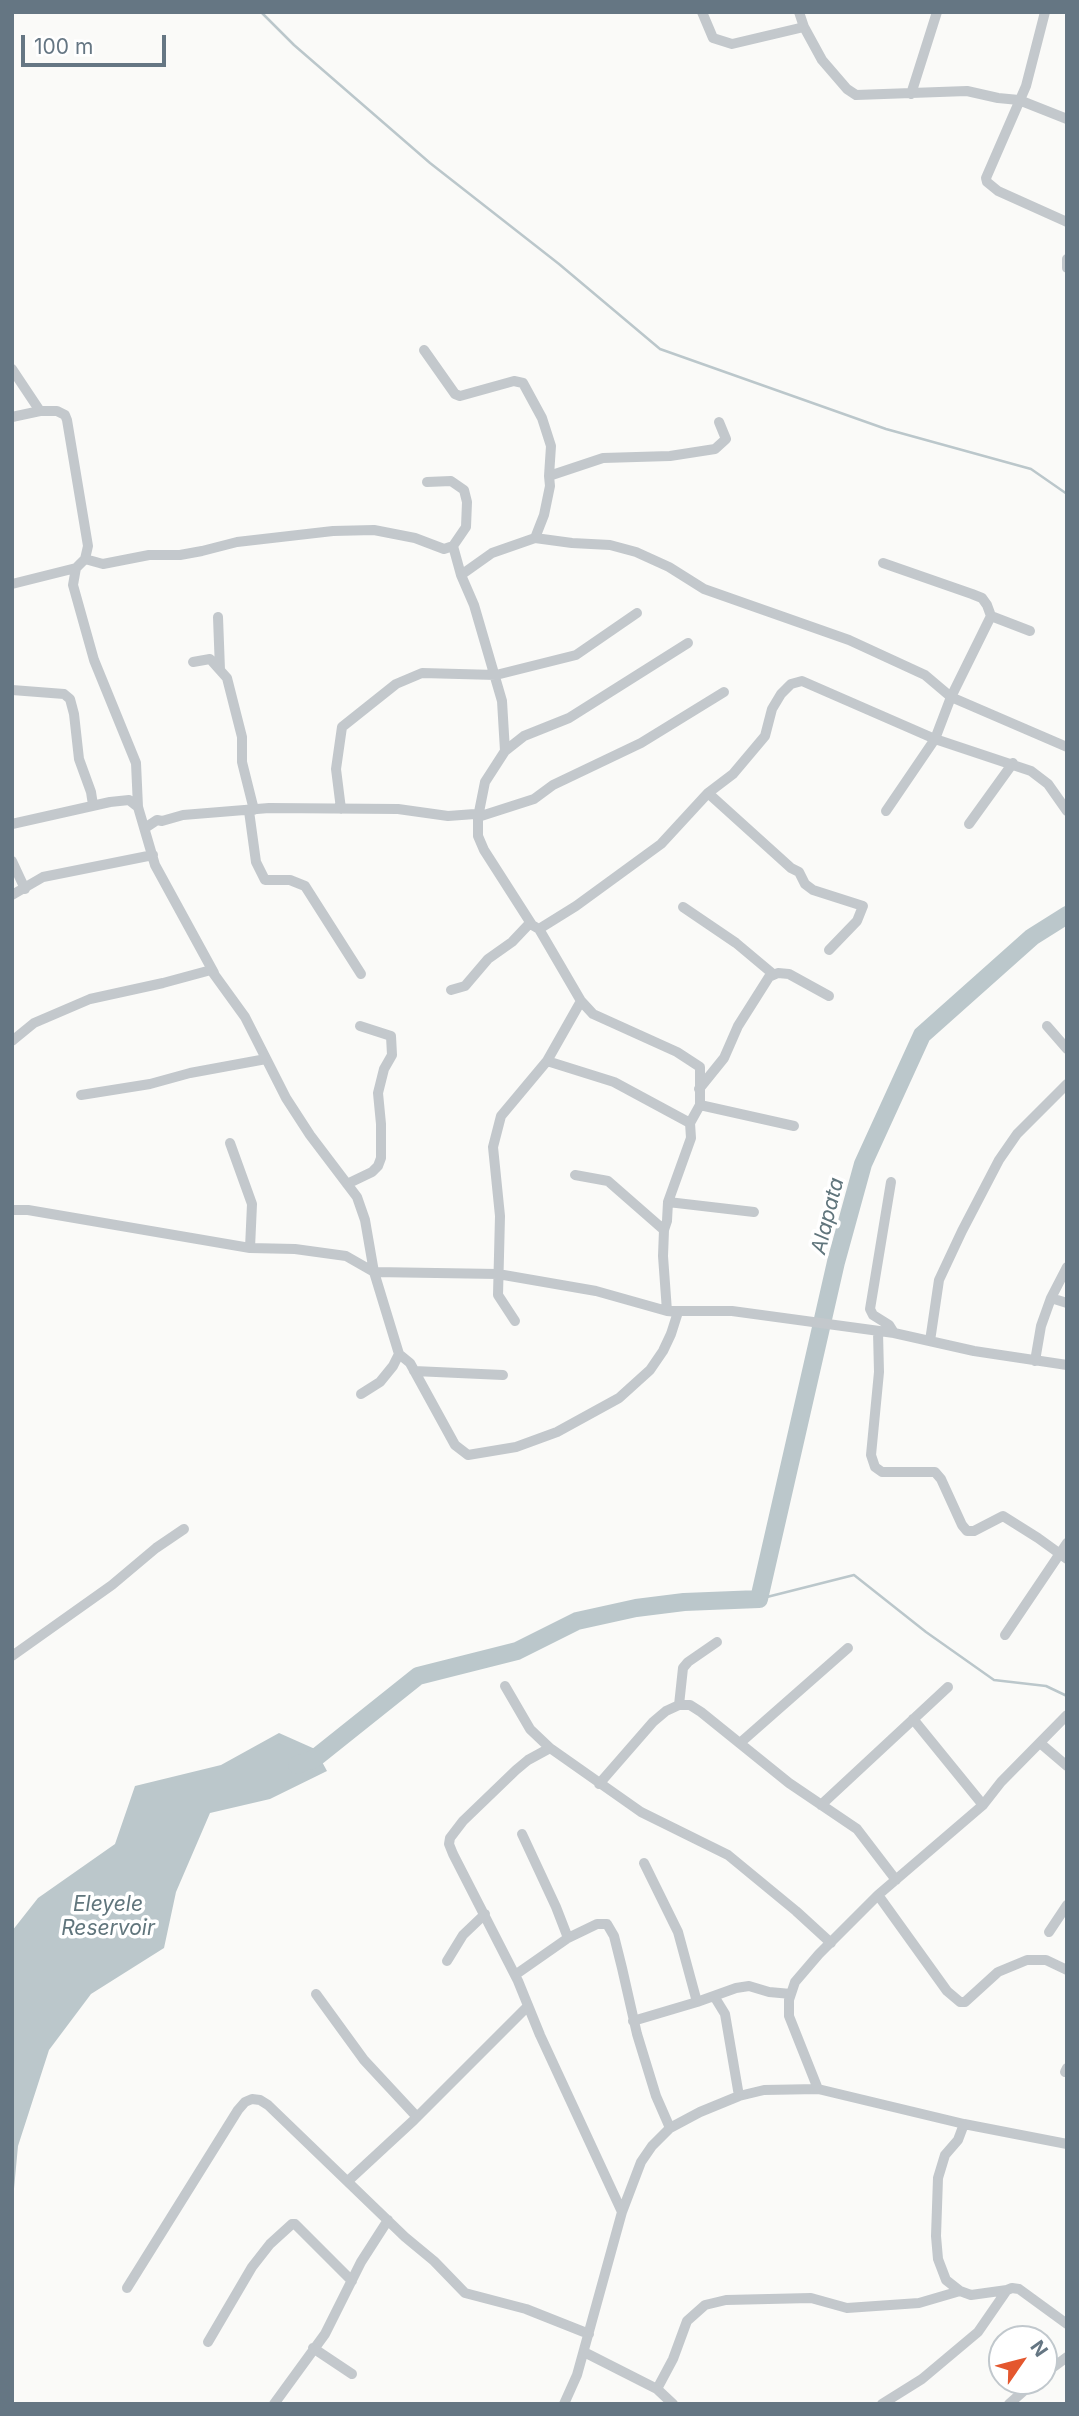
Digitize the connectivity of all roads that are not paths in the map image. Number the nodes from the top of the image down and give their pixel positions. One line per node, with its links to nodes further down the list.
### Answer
1 (702, 12): 5 (street)
2 (799, 12): 5 (street)
3 (937, 12): 6 (street)
4 (1045, 12): 7 (street)
5 (804, 27): 6 (street)
6 (911, 94): 7 (street)
7 (1019, 100): 8 (street); 9 (street)
8 (1067, 119)
9 (1067, 222)
10 (1067, 259): 11 (street)
11 (1067, 268)
12 (424, 351): 17 (street)
13 (12, 369): 14 (street)
14 (40, 411): 15 (street); 21 (street)
15 (12, 417)
16 (719, 422): 17 (street)
17 (549, 476): 19 (street)
18 (427, 482): 20 (street)
19 (535, 538): 24 (street); 36 (street)
20 (453, 546): 21 (street); 24 (street)
21 (85, 559): 23 (street)
22 (883, 563): 27 (street)
23 (76, 568): 25 (street); 43 (street)
24 (461, 575): 33 (street)
25 (12, 584)
26 (636, 613): 33 (street)
27 (991, 616): 29 (street); 36 (street)
28 (218, 617): 32 (street)
29 (1030, 631)
30 (688, 643): 39 (street)
31 (193, 662): 32 (street)
32 (220, 670): 45 (street)
33 (496, 675): 39 (street); 44 (street)
34 (12, 690): 42 (street)
35 (724, 692): 48 (street)
36 (951, 697): 37 (street); 38 (street)
37 (935, 739): 40 (street); 41 (street); 46 (street)
38 (1067, 747)
39 (505, 751): 48 (street)
40 (1013, 763): 47 (street); 50 (street)
41 (708, 793): 57 (street); 58 (street)
42 (93, 805): 43 (street); 49 (street)
43 (138, 807): 51 (street)
44 (341, 808): 45 (street); 48 (street)
45 (252, 811): 51 (street); 59 (street)
46 (887, 811)
47 (1067, 811)
48 (478, 817): 57 (street)
49 (12, 824)
50 (969, 824)
51 (145, 828): 52 (street)
52 (153, 855): 54 (street); 61 (street)
53 (12, 861): 54 (street)
54 (25, 889): 55 (street)
55 (12, 895)
56 (683, 907): 60 (street)
57 (536, 927): 62 (street); 64 (street)
58 (829, 950)
59 (361, 974)
60 (773, 974): 63 (street); 72 (street)
61 (221, 986): 67 (street); 69 (street)
62 (451, 990)
63 (829, 996)
64 (580, 1001): 70 (street); 72 (street)
65 (360, 1026): 80 (street)
66 (1047, 1027): 68 (street)
67 (12, 1041)
68 (1067, 1049)
69 (266, 1059): 73 (street); 80 (street)
70 (547, 1062): 75 (street); 88 (street)
71 (1067, 1084): 95 (street)
72 (699, 1089): 74 (street)
73 (81, 1095)
74 (700, 1105): 75 (street); 76 (street)
75 (690, 1123): 81 (street)
76 (794, 1126)
77 (230, 1143): 85 (street)
78 (575, 1175): 84 (street)
79 (891, 1182): 94 (street)
80 (347, 1184): 87 (street)
81 (668, 1202): 83 (street); 84 (street)
82 (12, 1210): 85 (street)
83 (754, 1212)
84 (663, 1230): 91 (street)
85 (250, 1248): 87 (street)
86 (1067, 1267): 89 (street)
87 (374, 1272): 88 (street); 96 (street)
88 (498, 1274): 91 (street); 92 (street)
89 (1051, 1298): 90 (street); 97 (street)
90 (1067, 1303)
91 (667, 1311): 93 (street); 99 (street)
92 (515, 1321)
93 (878, 1332): 94 (street); 104 (street)
94 (894, 1334): 95 (street)
95 (930, 1341): 97 (street)
96 (399, 1354): 99 (street); 101 (street)
97 (1035, 1361): 98 (street)
98 (1067, 1365)
99 (414, 1371): 100 (street)
100 (502, 1375)
101 (361, 1394)
102 (184, 1529): 108 (street)
103 (1067, 1543): 104 (street)
104 (1063, 1556): 105 (street)
105 (1006, 1635)
106 (717, 1642): 111 (street)
107 (848, 1648): 114 (street)
108 (12, 1656)
109 (505, 1685): 116 (street)
110 (948, 1687): 113 (street)
111 (679, 1705): 114 (street); 118 (street)
112 (1065, 1718): 115 (street)
113 (914, 1719): 119 (street); 120 (street)
114 (740, 1743): 119 (street)
115 (1040, 1743): 117 (street); 120 (street)
116 (550, 1748): 118 (street); 126 (street)
117 (1067, 1766)
118 (599, 1784): 129 (street)
119 (821, 1805): 123 (street)
120 (982, 1805): 123 (street)
121 (522, 1834): 128 (street)
122 (644, 1863): 136 (street)
123 (896, 1880): 124 (street)
124 (878, 1895): 129 (street); 131 (street)
125 (1067, 1905): 127 (street)
126 (485, 1913): 130 (street); 132 (street)
127 (1049, 1932)
128 (568, 1938): 132 (street); 138 (street)
129 (831, 1943): 134 (street)
130 (447, 1961)
131 (1067, 1970)
132 (515, 1975): 137 (street)
133 (316, 1994): 141 (street)
134 (791, 1994): 135 (street); 139 (street)
135 (714, 1996): 136 (street); 140 (street)
136 (697, 2002): 138 (street)
137 (528, 2006): 141 (street); 146 (street)
138 (633, 2021): 143 (street)
139 (818, 2089): 140 (street); 142 (street)
140 (739, 2096): 143 (street)
141 (416, 2117): 145 (street)
142 (964, 2124): 144 (street); 151 (street)
143 (670, 2128): 146 (street)
144 (1067, 2144)
145 (348, 2181): 147 (street); 149 (street)
146 (622, 2212): 153 (street)
147 (388, 2220): 148 (street); 153 (street)
148 (352, 2281): 154 (street); 155 (street)
149 (127, 2288)
150 (1007, 2290): 151 (street); 152 (street); 162 (street)
151 (960, 2291): 158 (street)
152 (1067, 2324)
153 (589, 2334): 156 (street)
154 (208, 2342)
155 (313, 2348): 157 (street); 159 (street)
156 (584, 2352): 158 (street); 160 (street)
157 (352, 2374)
158 (657, 2389): 161 (street)
159 (274, 2404)
160 (564, 2404)
161 (673, 2404)
162 (882, 2404)

